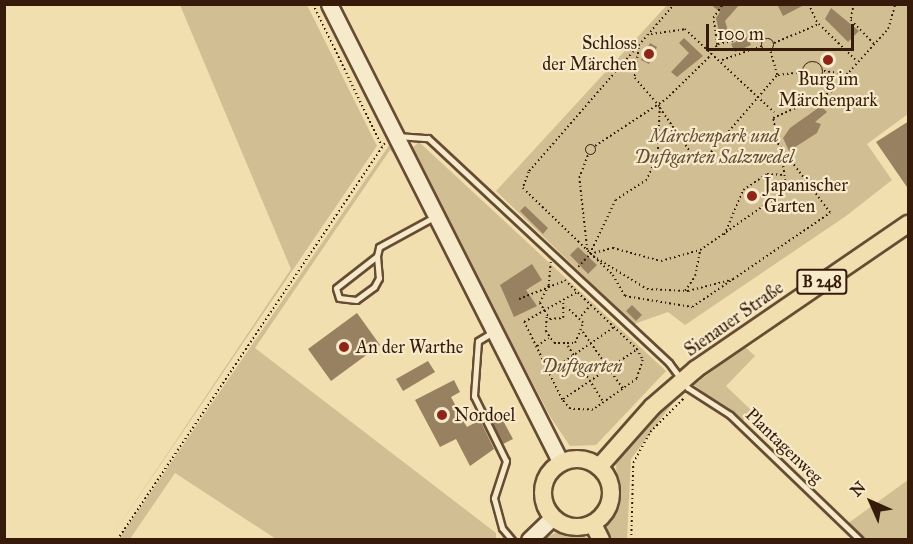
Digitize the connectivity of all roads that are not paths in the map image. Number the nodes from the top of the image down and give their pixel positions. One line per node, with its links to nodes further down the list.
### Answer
1 (329, 4): 2 (main road)
2 (396, 136): 3 (main road); 7 (lane, Plantagenweg)
3 (437, 216): 5 (lane); 6 (main road)
4 (909, 224): 7 (main road, Sienauer Straße / B 248)
5 (377, 256): 5 (lane)
6 (494, 331): 8 (main road); 13 (lane)
7 (687, 385): 9 (main road, Sienauer Straße / B 248); 15 (lane, Plantagenweg)
8 (561, 463): 9 (main road); 10 (main road)
9 (599, 467): 11 (main road)
10 (553, 518): 11 (main road); 12 (main road)
11 (593, 524): 14 (main road)
12 (531, 538)
13 (513, 540)
14 (601, 540)
15 (860, 540)

